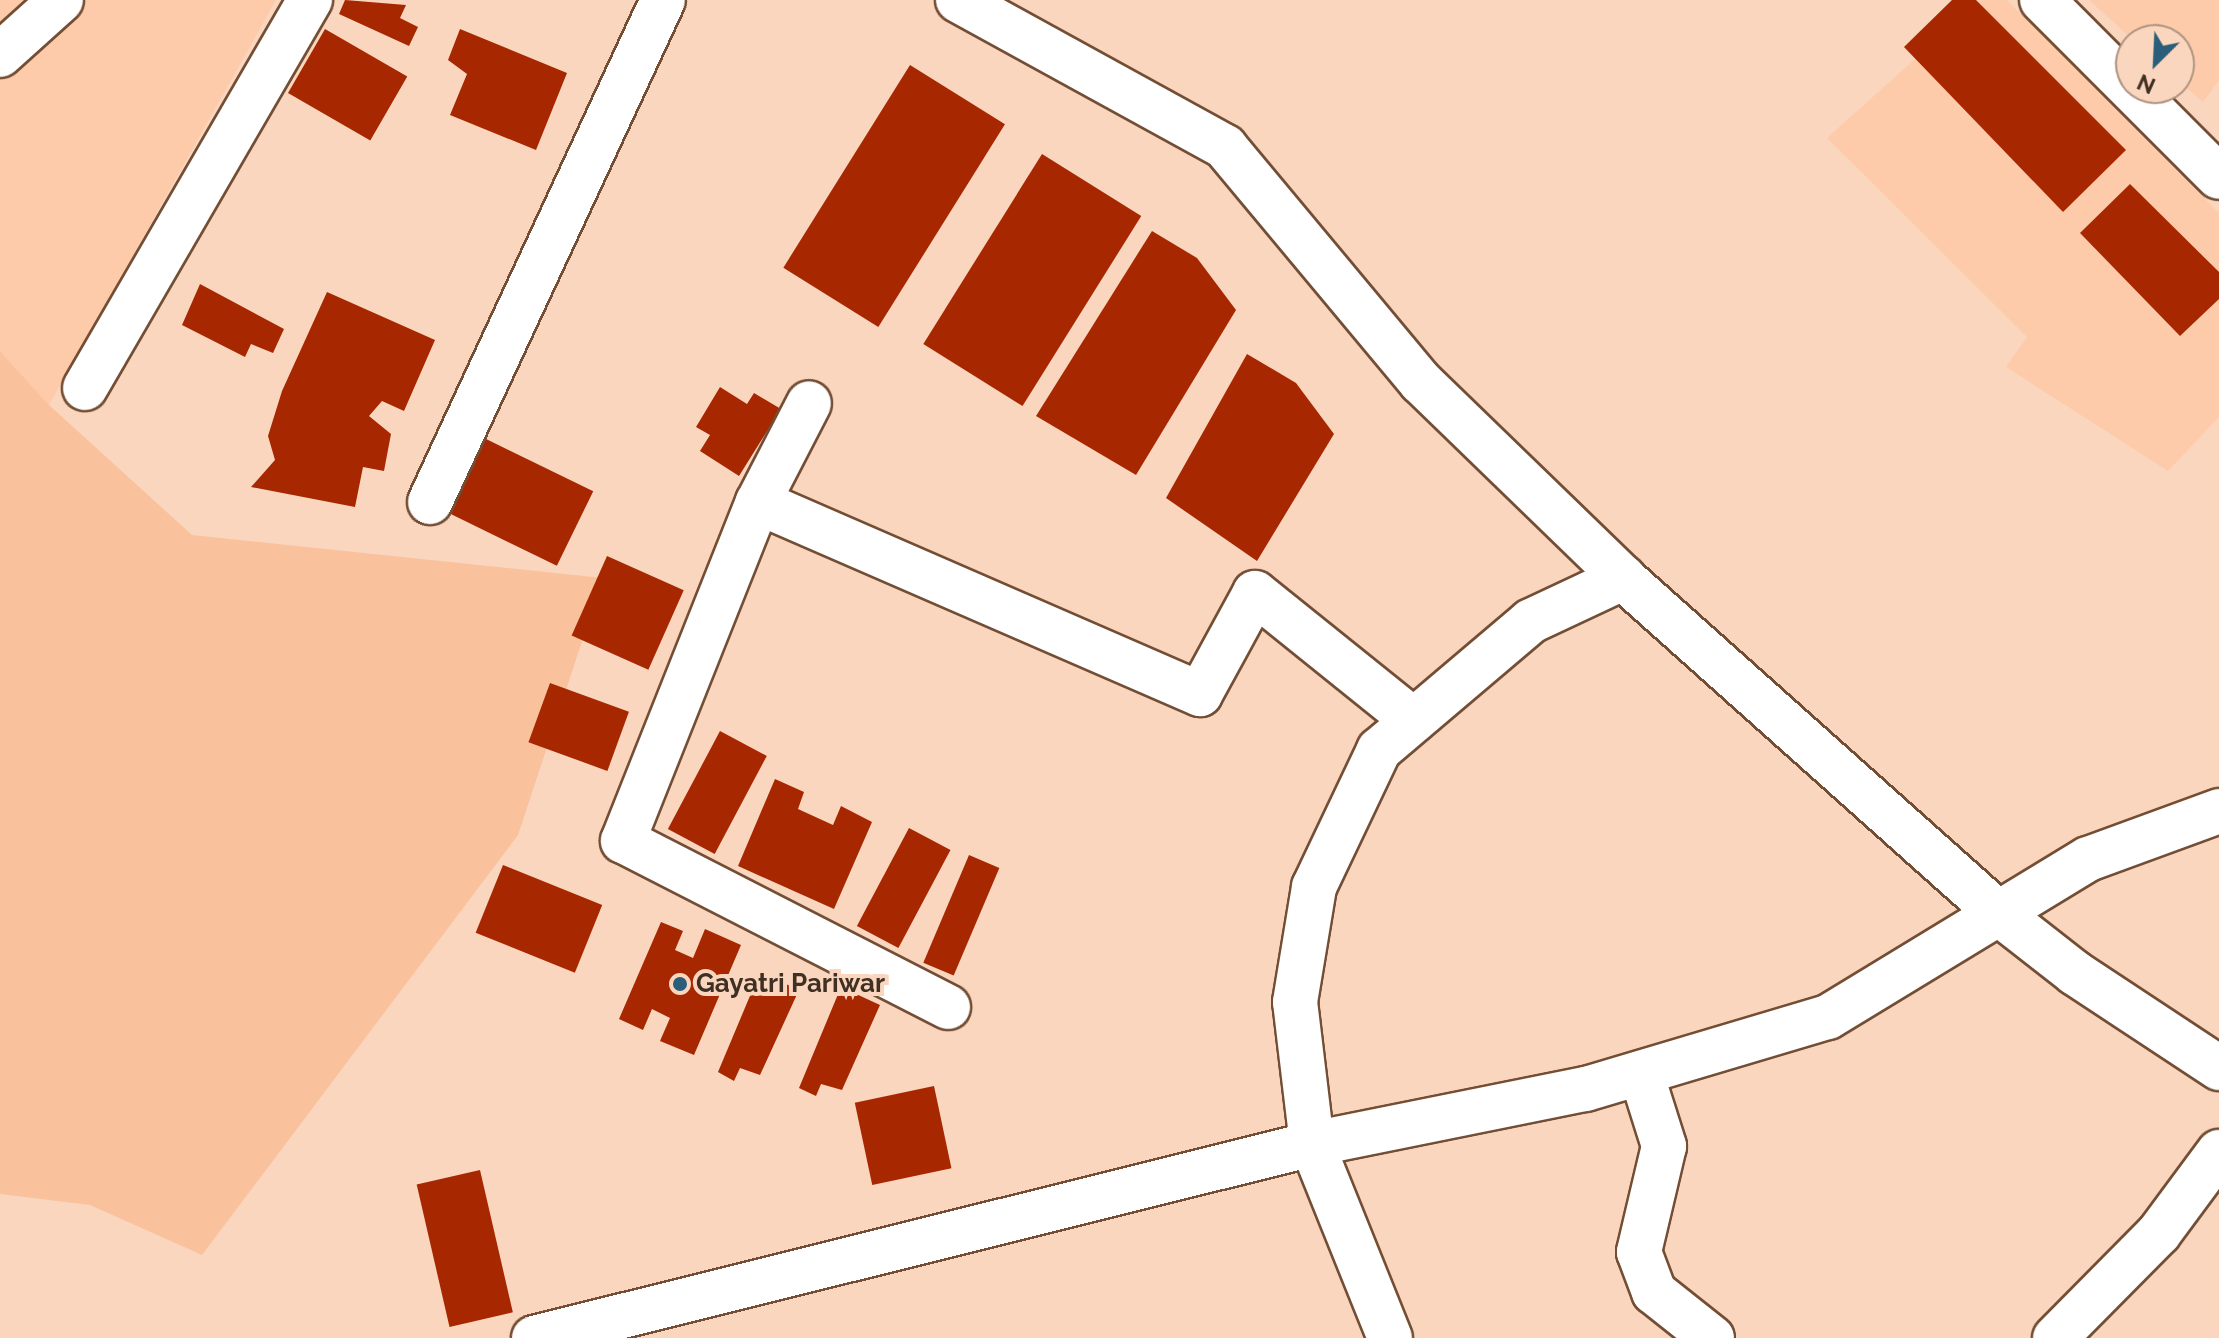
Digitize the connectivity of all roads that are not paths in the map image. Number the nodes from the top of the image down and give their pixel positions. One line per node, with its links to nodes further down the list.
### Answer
1 (61, 0): 6 (street)
2 (310, 0): 8 (street)
3 (663, 0): 10 (street)
4 (958, 0): 12 (street)
5 (2042, 0): 7 (street)
6 (0, 55)
7 (2219, 177)
8 (85, 388)
9 (809, 403): 11 (street)
10 (430, 502)
11 (758, 502): 13 (street); 16 (street)
12 (1623, 578): 13 (street); 15 (street)
13 (1413, 720): 19 (street)
14 (2219, 811): 15 (street)
15 (1997, 912): 17 (street); 18 (street)
16 (948, 1007)
17 (2219, 1068)
18 (1641, 1073): 19 (street); 23 (street)
19 (1312, 1144): 21 (street); 22 (street)
20 (2219, 1152): 24 (street)
21 (534, 1338)
22 (1390, 1338)
23 (1712, 1338)
24 (2055, 1338)

